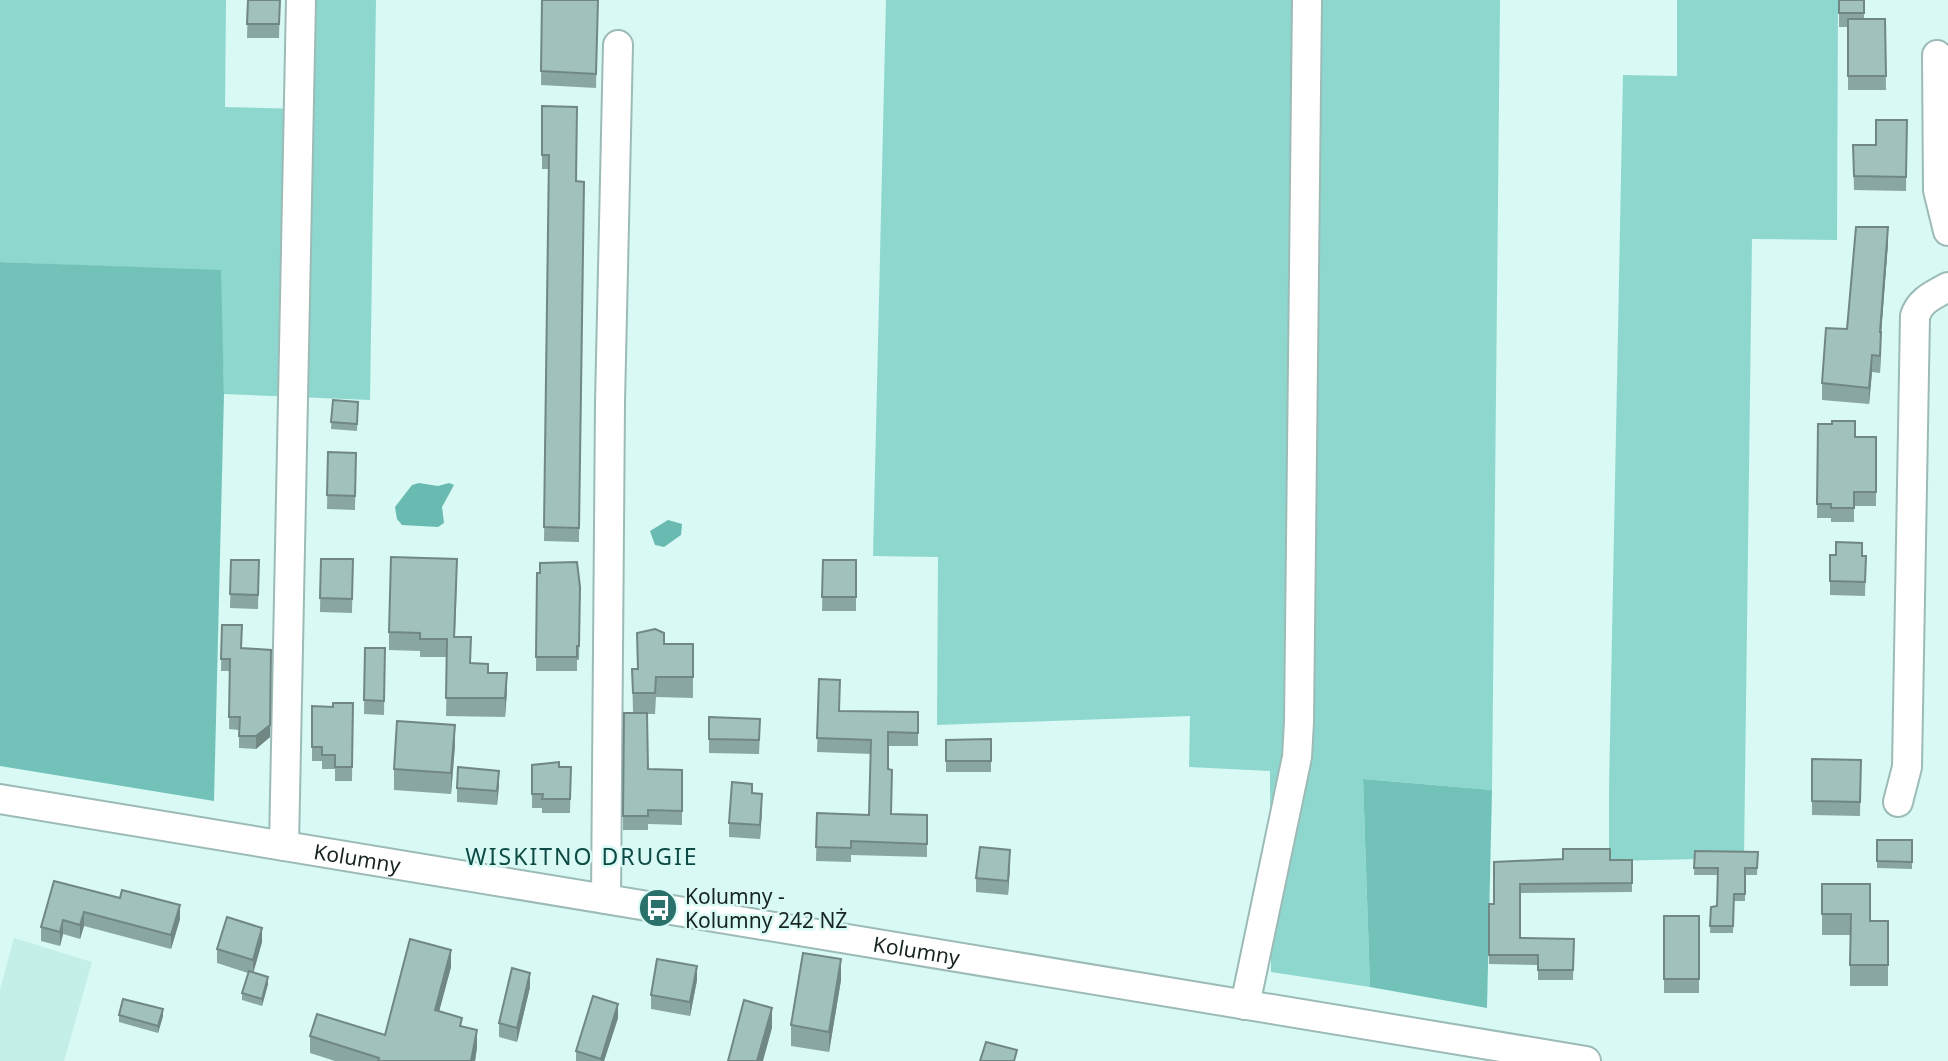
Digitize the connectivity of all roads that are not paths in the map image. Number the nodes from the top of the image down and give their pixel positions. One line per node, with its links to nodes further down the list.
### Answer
1 (301, 0): 9 (street)
2 (1307, 0): 11 (street)
3 (618, 45): 10 (street)
4 (1937, 55): 5 (street)
5 (1948, 231)
6 (1948, 287): 8 (street)
7 (0, 799): 9 (street, Kolumny)
8 (1898, 802)
9 (284, 846): 10 (street, Kolumny)
10 (606, 900): 11 (street, Kolumny)
11 (1245, 1005): 12 (street, Kolumny)
12 (1586, 1061)

